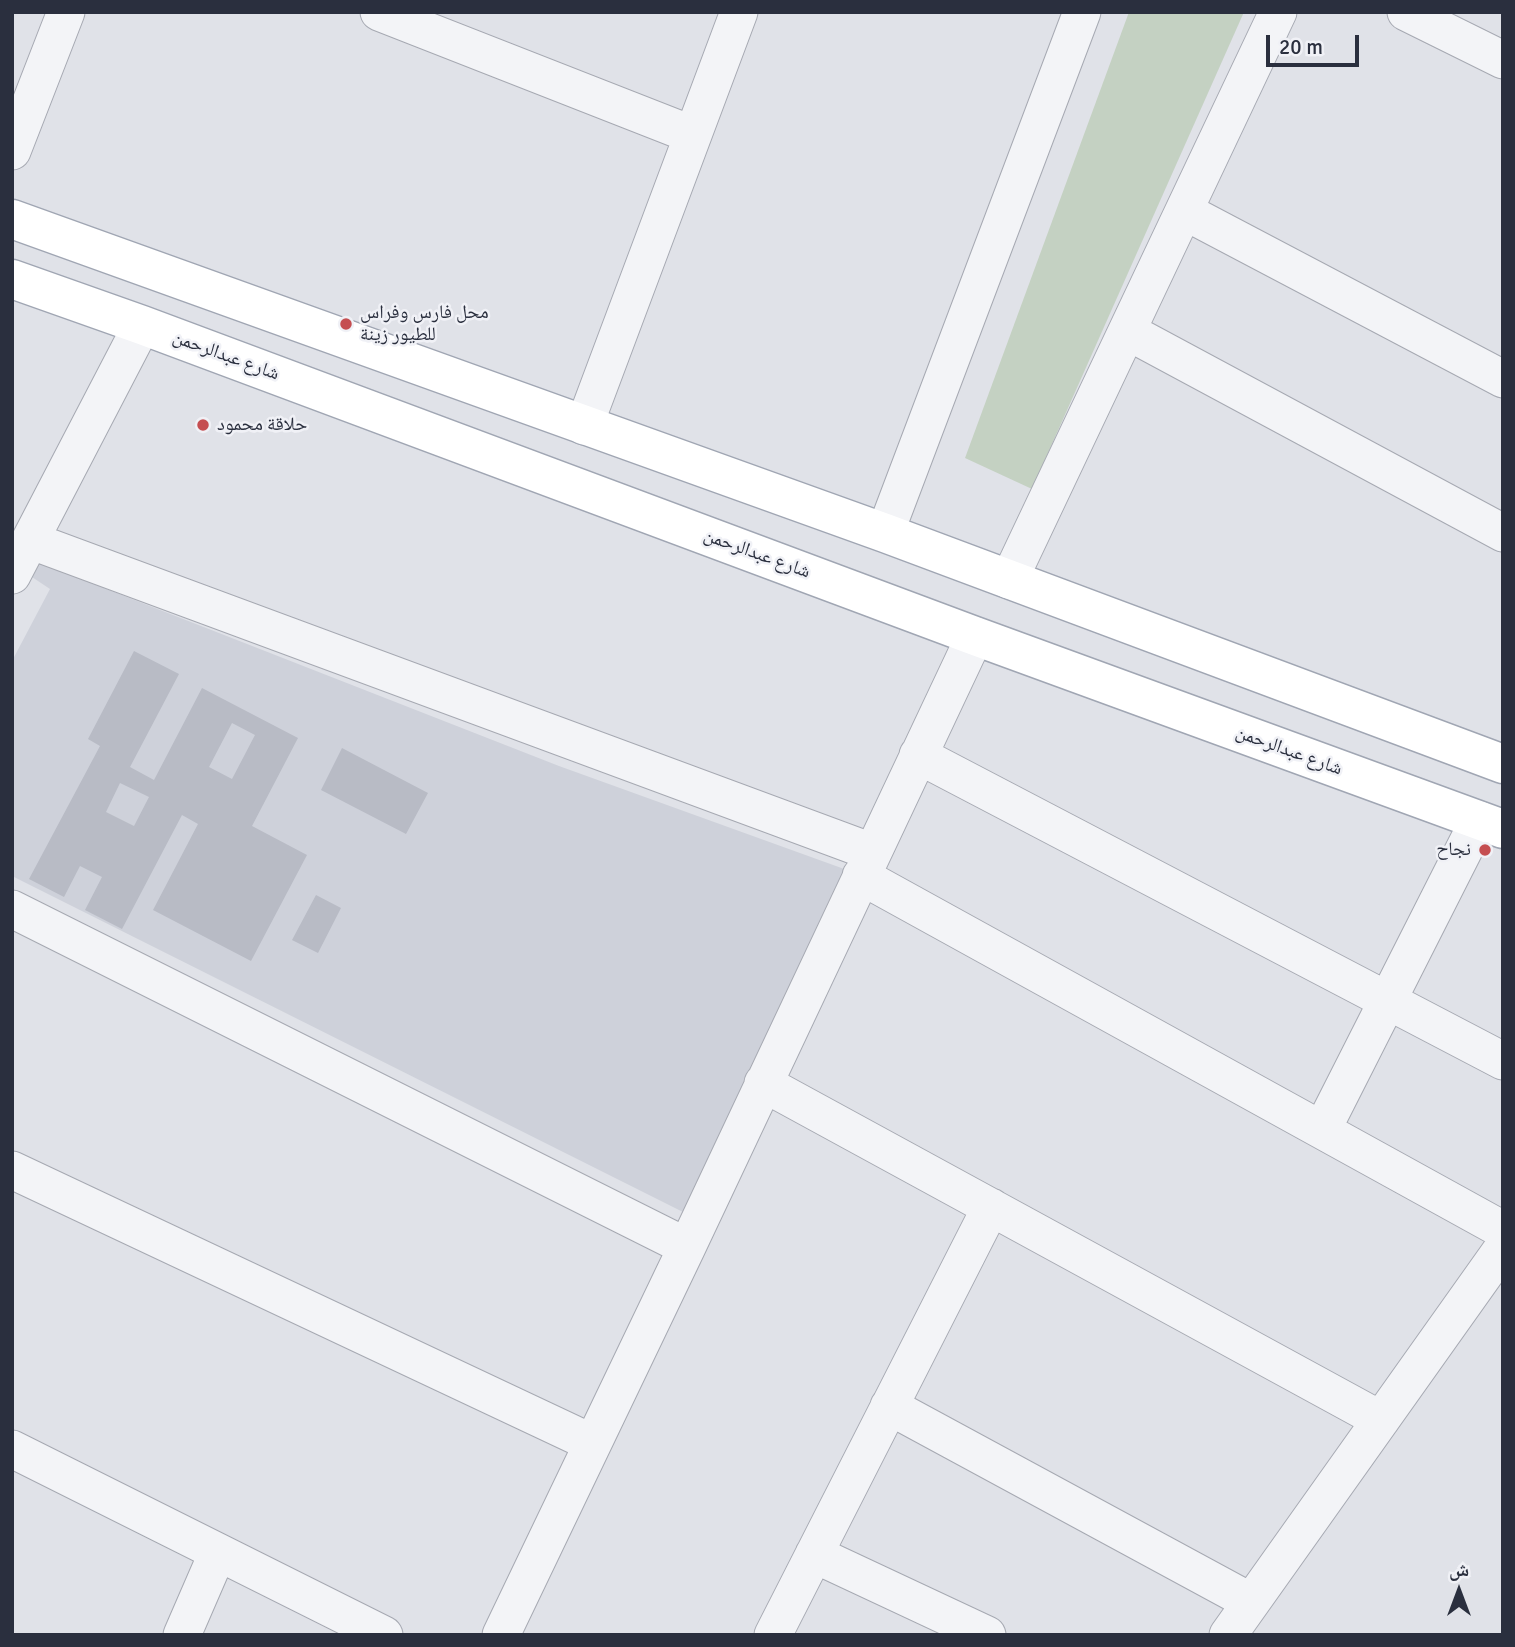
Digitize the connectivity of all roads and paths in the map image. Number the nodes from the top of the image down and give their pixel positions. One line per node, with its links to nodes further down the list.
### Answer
1 (66, 12): 9 (street)
2 (379, 12): 8 (street)
3 (739, 12): 8 (street)
4 (1082, 12): 17 (street)
5 (1278, 12): 10 (street)
6 (1406, 12): 7 (street)
7 (1503, 60)
8 (693, 135): 16 (street)
9 (12, 151)
10 (1184, 211): 14 (street); 15 (street)
11 (12, 219): 16 (main road)
12 (12, 279): 13 (main road, شارع عبدالرحمن)
13 (142, 325): 19 (street); 22 (main road, شارع عبدالرحمن)
14 (1127, 331): 18 (street); 21 (street)
15 (1503, 379)
16 (584, 426): 17 (main road)
17 (885, 533): 21 (main road)
18 (1503, 533)
19 (32, 541): 20 (street); 26 (street)
20 (12, 575)
21 (1009, 580): 24 (main road)
22 (975, 636): 23 (street); 25 (main road, شارع عبدالرحمن)
23 (918, 755): 26 (street); 28 (street)
24 (1502, 764)
25 (1491, 824): 28 (street)
26 (866, 864): 30 (street); 31 (street)
27 (12, 909): 35 (street)
28 (1388, 1000): 29 (street); 31 (street)
29 (1503, 1061)
30 (763, 1083): 33 (street); 35 (street)
31 (1322, 1130): 34 (street)
32 (12, 1170): 39 (street)
33 (991, 1207): 37 (street); 38 (street)
34 (1503, 1230)
35 (687, 1247): 39 (street)
36 (1503, 1248): 38 (street)
37 (889, 1406): 42 (street); 43 (street)
38 (1381, 1420): 43 (street)
39 (592, 1443): 46 (street)
40 (12, 1449): 41 (street)
41 (218, 1552): 44 (street); 45 (street)
42 (814, 1554): 47 (street); 48 (street)
43 (1251, 1602): 49 (street)
44 (182, 1635)
45 (384, 1635)
46 (501, 1635)
47 (773, 1635)
48 (987, 1635)
49 (1228, 1635)

